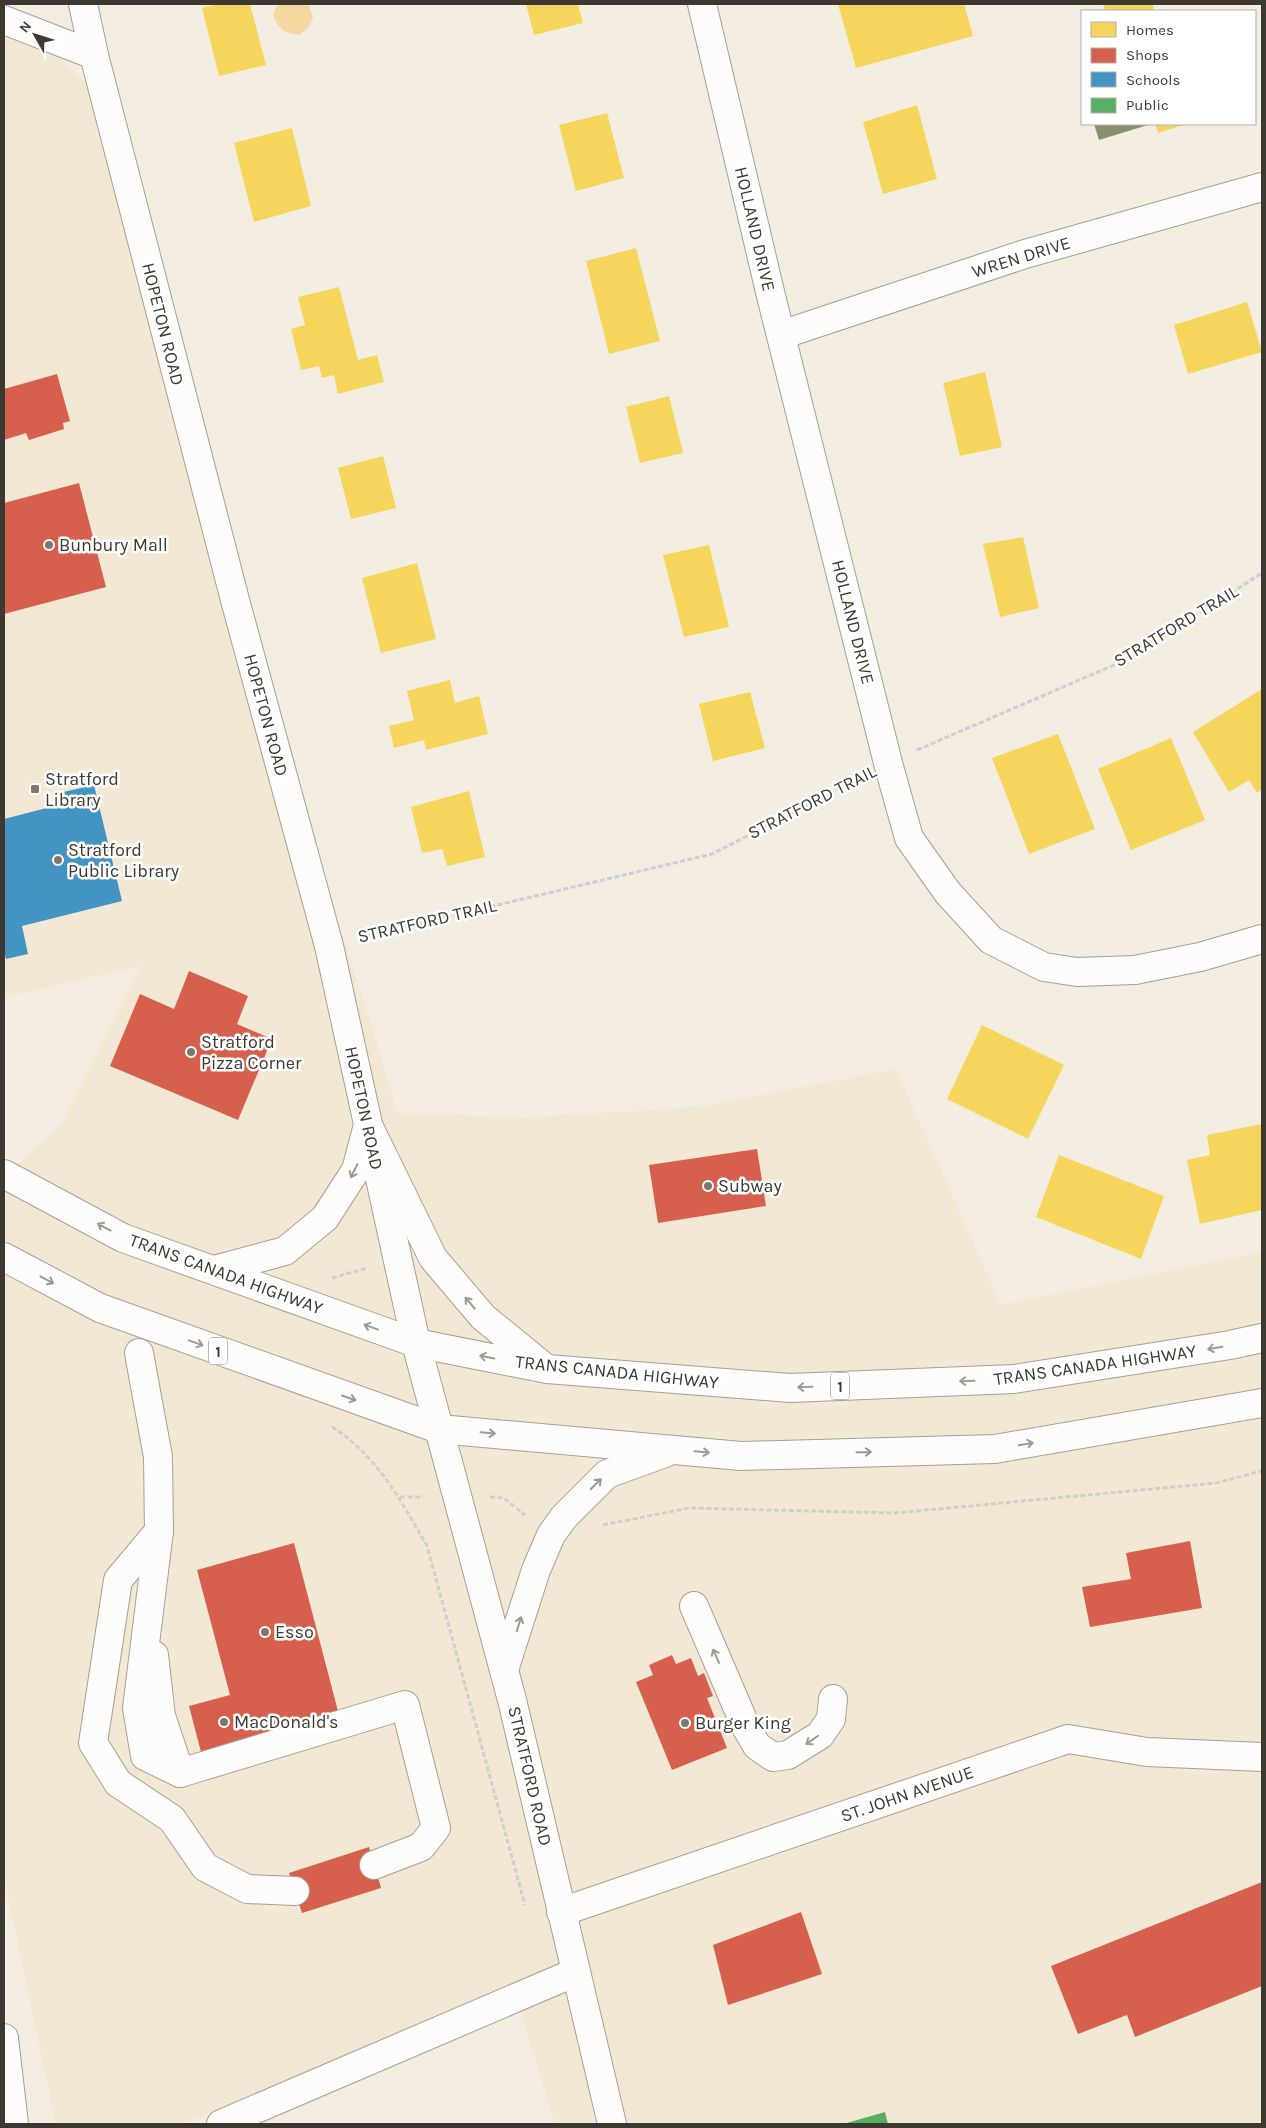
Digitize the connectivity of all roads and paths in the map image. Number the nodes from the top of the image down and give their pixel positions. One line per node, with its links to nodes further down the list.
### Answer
1 (83, 4): 4 (main road, HOPETON ROAD)
2 (702, 4): 6 (main road, HOLLAND DRIVE)
3 (4, 20): 4 (main road)
4 (94, 55): 10 (main road, HOPETON ROAD)
5 (1262, 187): 6 (main road, WREN DRIVE)
6 (781, 335): 8 (main road, HOLLAND DRIVE)
7 (1262, 573): 8 (path, STRATFORD TRAIL)
8 (888, 763): 9 (main road, HOLLAND DRIVE); 10 (path, STRATFORD TRAIL)
9 (1262, 939)
10 (329, 946): 11 (main road, HOPETON ROAD)
11 (368, 1125): 14 (main road, one-way to 14); 16 (main road, HOPETON ROAD); 18 (main road, one-way to 11)
12 (4, 1174): 14 (main road, TRANS CANADA HIGHWAY / 1, one-way to 12)
13 (4, 1257): 21 (main road, 1, one-way to 21)
14 (214, 1270): 16 (main road, TRANS CANADA HIGHWAY / 1, one-way to 14)
15 (1262, 1338): 18 (main road, TRANS CANADA HIGHWAY / 1, one-way to 18)
16 (416, 1343): 18 (main road, TRANS CANADA HIGHWAY / 1, one-way to 16); 21 (main road, HOPETON ROAD)
17 (139, 1353): 25 (main road)
18 (547, 1369)
19 (1262, 1403): 22 (main road, 1, one-way to 19)
20 (330, 1426): 33 (path)
21 (439, 1429): 22 (main road, 1, one-way to 22); 24 (main road, STRATFORD ROAD)
22 (674, 1450): 26 (main road, one-way to 22)
23 (1262, 1471): 26 (path)
24 (459, 1497): 26 (path); 28 (main road, STRATFORD ROAD)
25 (159, 1531): 31 (main road); 32 (main road)
26 (551, 1535): 28 (main road, one-way to 26)
27 (694, 1606): 29 (main road, one-way to 27)
28 (504, 1670): 34 (main road, STRATFORD ROAD)
29 (833, 1699)
30 (1262, 1757): 34 (main road, ST. JOHN AVENUE)
31 (374, 1865)
32 (295, 1891)
33 (526, 1911)
34 (561, 1912): 35 (main road, STRATFORD ROAD)
35 (576, 1972): 38 (main road); 39 (main road, STRATFORD ROAD)
36 (4, 2038): 37 (main road)
37 (14, 2124)
38 (221, 2124)
39 (612, 2124)

